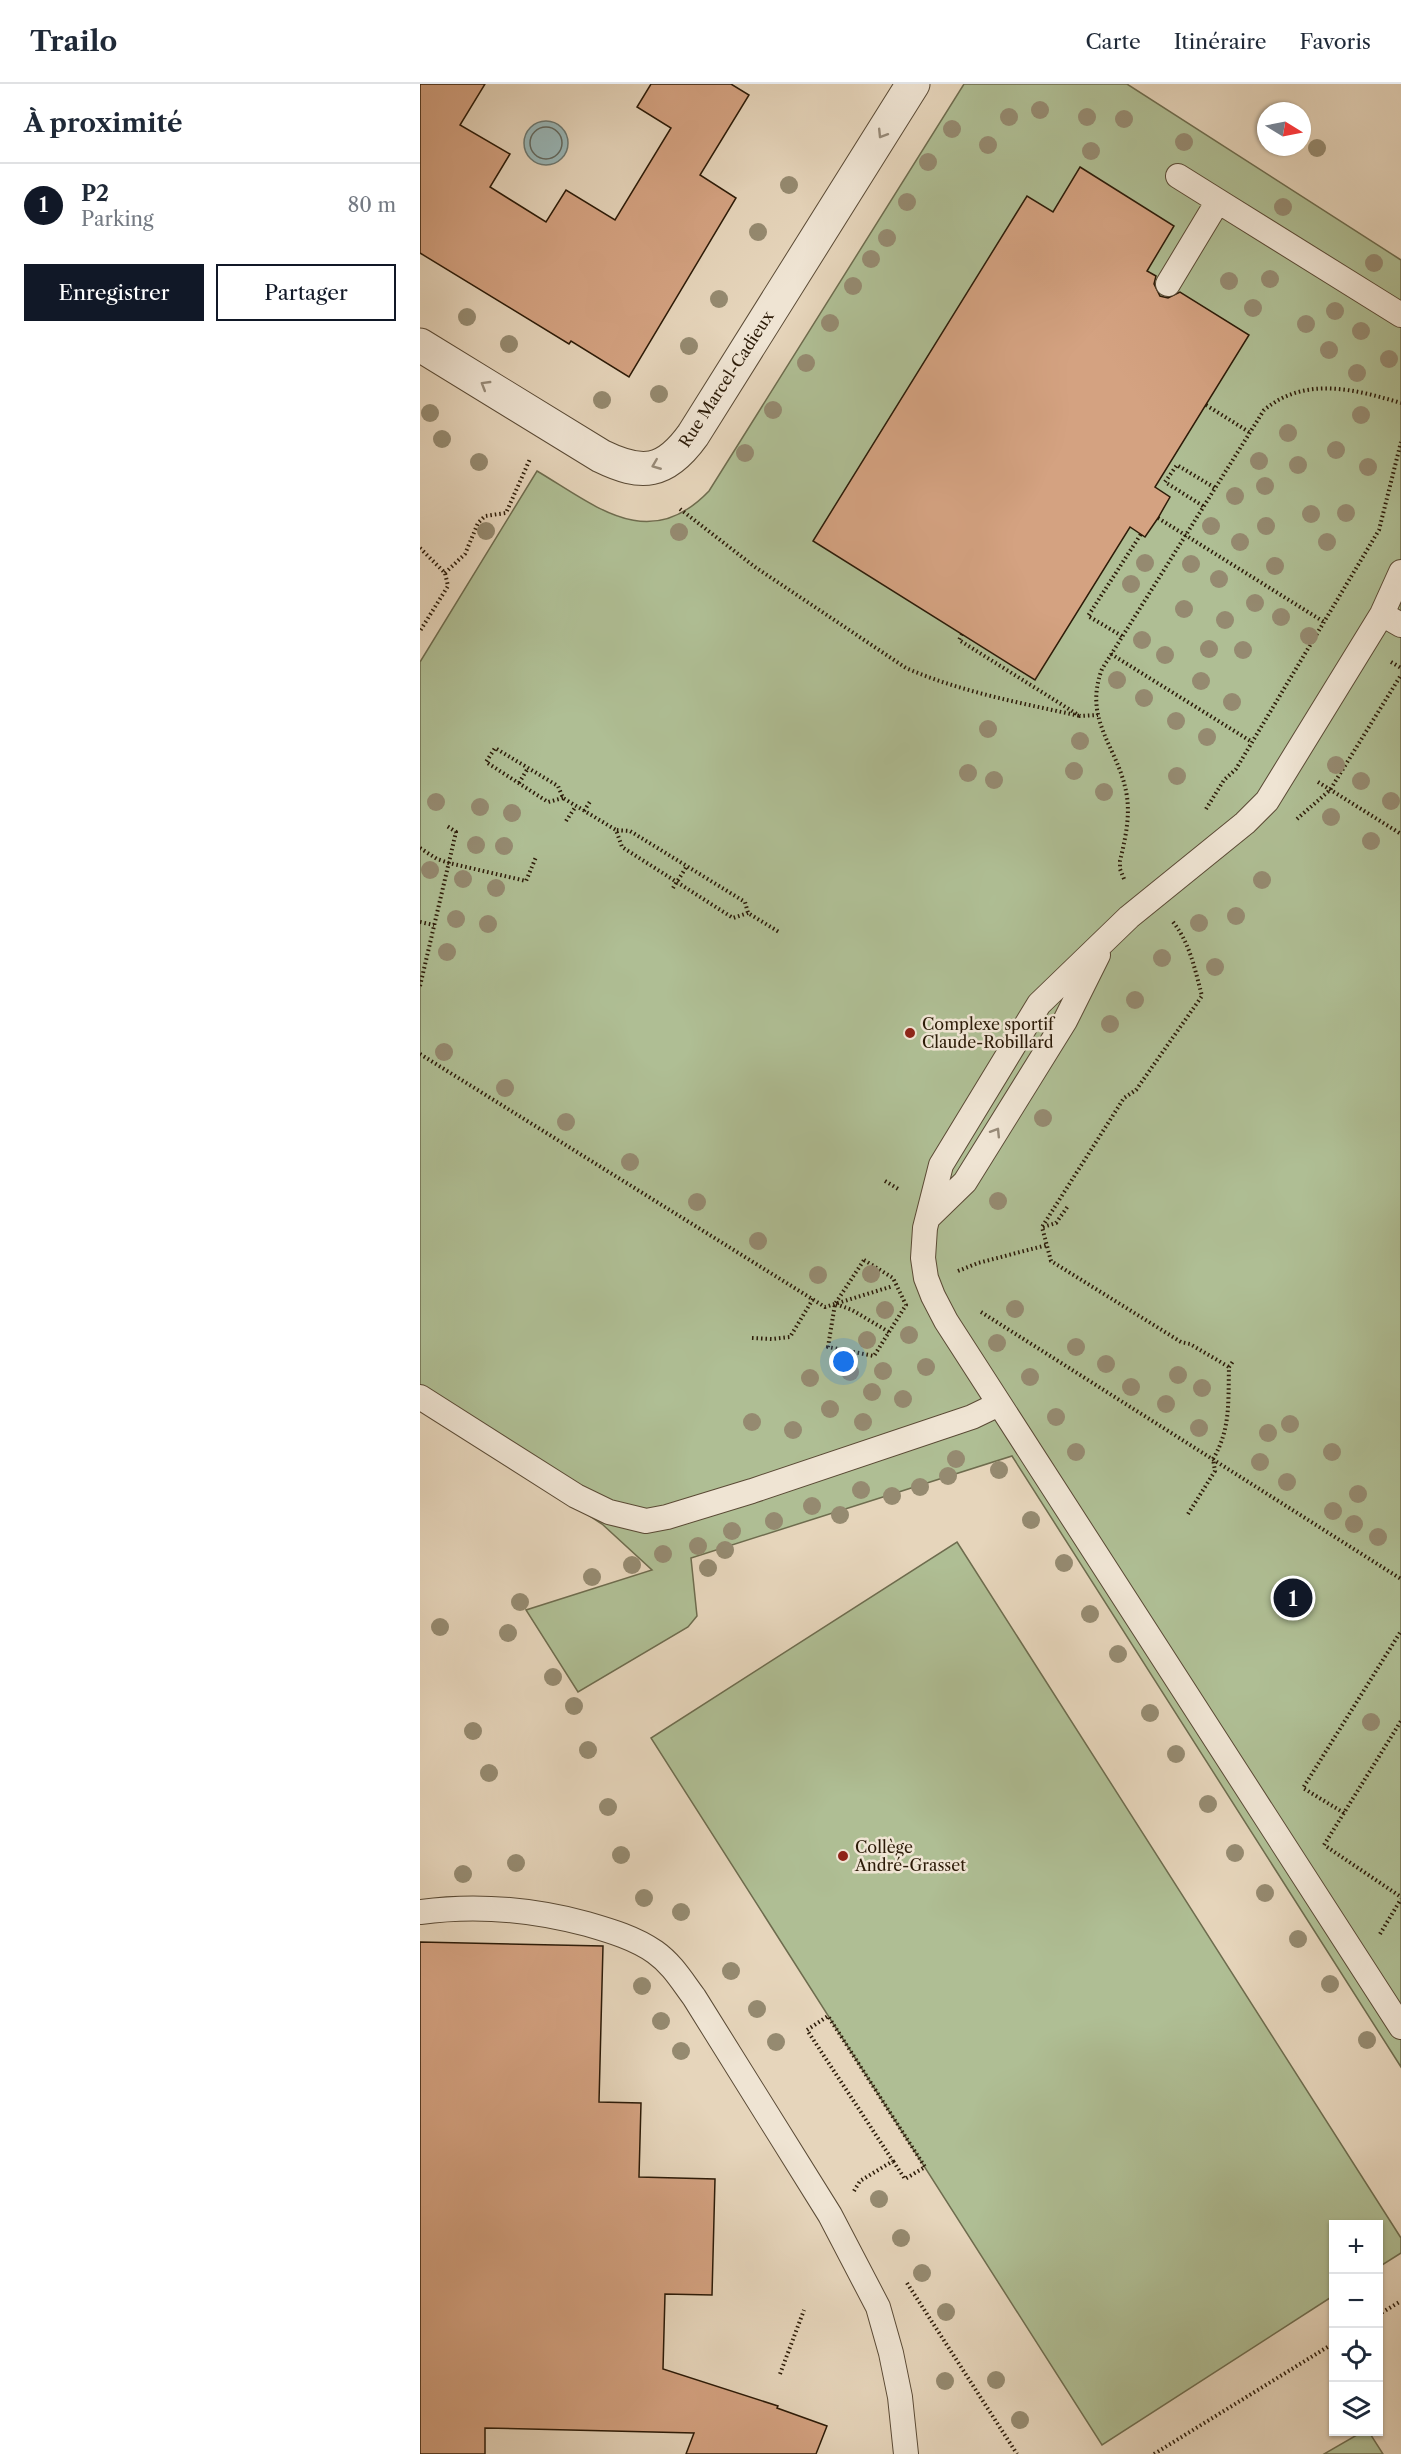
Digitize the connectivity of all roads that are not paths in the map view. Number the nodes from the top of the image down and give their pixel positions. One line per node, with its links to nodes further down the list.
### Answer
1 (913, 84): 6 (street, Rue Marcel-Cadieux, one-way to 6)
2 (1178, 176): 3 (lane)
3 (1218, 201): 4 (lane); 5 (lane)
4 (1168, 284)
5 (1401, 315)
6 (420, 345)
7 (1401, 572): 8 (lane)
8 (1392, 620): 10 (lane)
9 (420, 1397): 10 (lane)
10 (999, 1404): 12 (lane)
11 (420, 1912): 13 (lane)
12 (1401, 2027)
13 (906, 2454)

